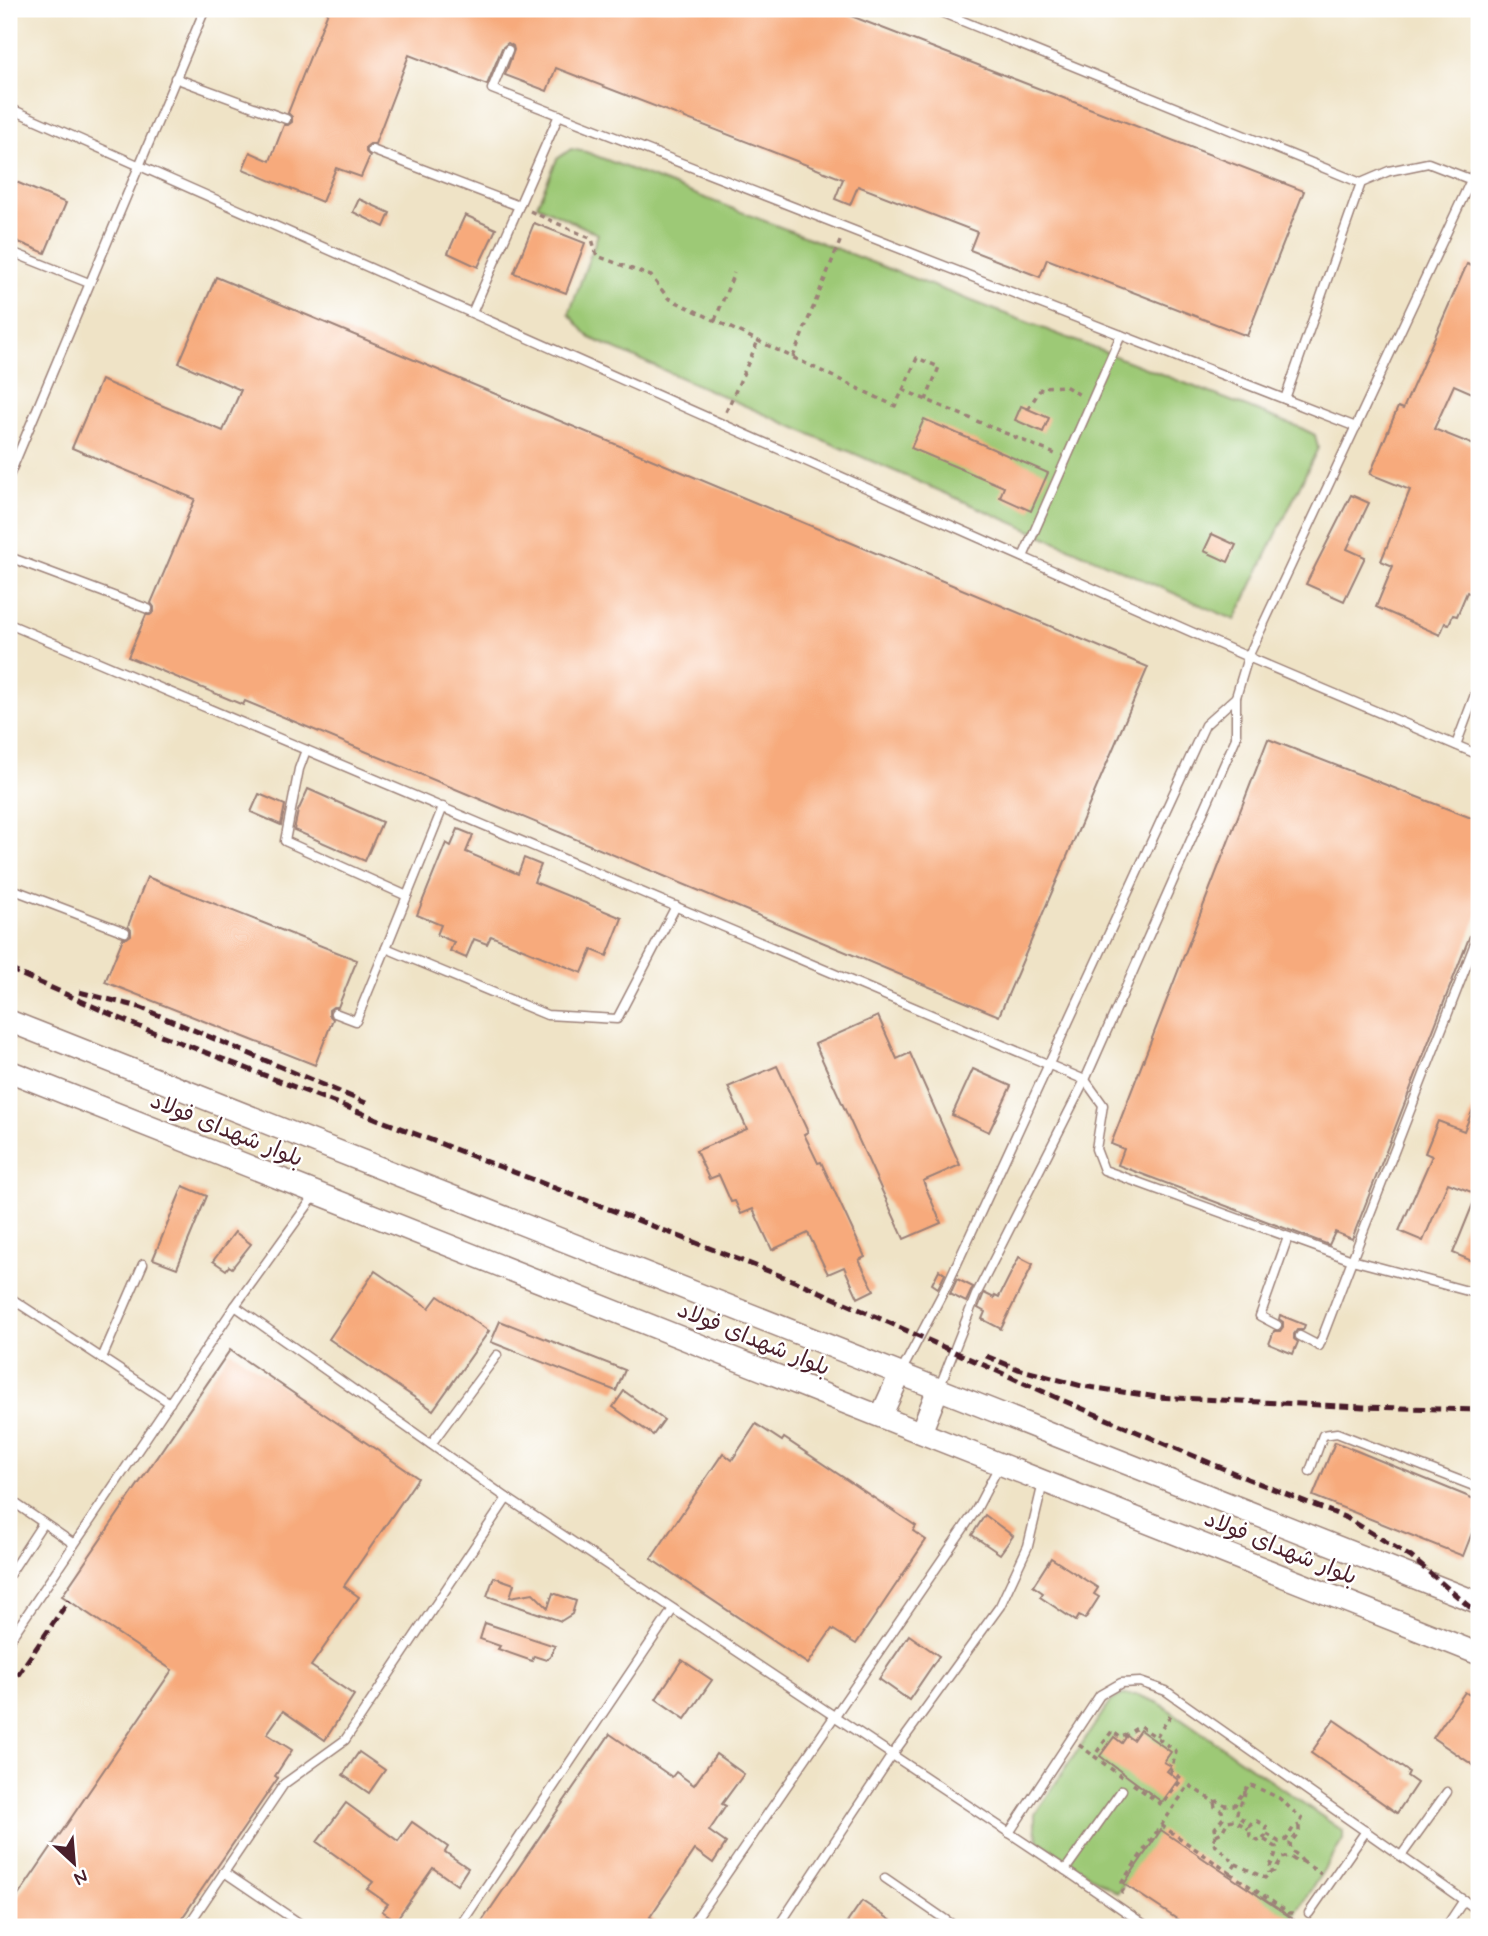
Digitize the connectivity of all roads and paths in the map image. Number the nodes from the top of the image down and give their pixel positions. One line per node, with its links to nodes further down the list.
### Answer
1 (205, 9): 6 (lane)
2 (933, 9): 14 (lane)
3 (1468, 9): 4 (lane)
4 (1479, 14)
5 (508, 50): 8 (lane)
6 (175, 78): 9 (lane); 12 (lane)
7 (9, 108): 12 (lane)
8 (559, 115): 15 (lane); 16 (lane)
9 (286, 119)
10 (372, 150): 15 (lane)
11 (1479, 163): 13 (lane)
12 (139, 166): 19 (lane); 20 (lane)
13 (1472, 180): 14 (lane); 31 (lane)
14 (1361, 183): 26 (lane)
15 (519, 206): 20 (lane); 21 (path)
16 (845, 227): 22 (lane); 24 (path)
17 (9, 251): 19 (lane)
18 (734, 273): 21 (path)
19 (89, 283): 33 (lane)
20 (472, 313): 30 (lane)
21 (715, 320): 23 (path)
22 (1121, 335): 26 (lane); 28 (lane)
23 (758, 341): 24 (path); 30 (path)
24 (793, 357): 25 (path)
25 (903, 390): 27 (path); 27 (path)
26 (1285, 399): 31 (lane)
27 (926, 400): 32 (path)
28 (1091, 402): 29 (path); 32 (lane)
29 (1028, 409)
30 (720, 423): 35 (lane)
31 (1356, 427): 38 (lane)
32 (1066, 459): 35 (lane)
33 (9, 476)
34 (9, 557): 36 (lane)
35 (1023, 557): 38 (lane)
36 (148, 609)
37 (9, 624): 42 (lane)
38 (1248, 657): 40 (lane); 41 (lane)
39 (1479, 684): 41 (lane)
40 (1236, 697): 53 (lane); 55 (lane)
41 (1456, 745): 43 (lane)
42 (306, 750): 44 (lane); 46 (lane)
43 (1479, 755)
44 (443, 807): 46 (lane); 47 (lane)
45 (9, 888): 48 (lane)
46 (408, 895): 50 (lane)
47 (676, 906): 50 (lane); 53 (lane)
48 (125, 932)
49 (1479, 933): 58 (lane)
50 (386, 948): 51 (lane)
51 (335, 1013)
52 (9, 1021): 67 (street, بلوار شهدای فولاد)
53 (1048, 1064): 55 (lane); 67 (lane)
54 (9, 1071): 56 (street, بلوار شهدای فولاد)
55 (1085, 1080): 57 (lane); 68 (lane)
56 (316, 1193): 62 (lane); 70 (street, بلوار شهدای فولاد)
57 (1288, 1237): 58 (lane); 63 (lane)
58 (1352, 1260): 60 (lane); 64 (lane)
59 (144, 1264): 66 (lane)
60 (1479, 1294)
61 (9, 1297): 66 (lane)
62 (235, 1306): 69 (lane); 72 (lane)
63 (1277, 1325)
64 (1300, 1336)
65 (497, 1355): 72 (lane)
66 (102, 1358): 69 (lane)
67 (900, 1374): 68 (street, بلوار شهدای فولاد); 70 (street)
68 (939, 1389): 71 (street); 82 (street, بلوار شهدای فولاد)
69 (170, 1403): 80 (lane)
70 (881, 1416): 71 (street, بلوار شهدای فولاد)
71 (921, 1433): 73 (street, بلوار شهدای فولاد)
72 (431, 1444): 77 (lane)
73 (1000, 1464): 75 (street, بلوار شهدای فولاد); 87 (lane)
74 (1310, 1471): 76 (lane)
75 (1043, 1481): 85 (street, بلوار شهدای فولاد); 89 (lane)
76 (1479, 1488)
77 (507, 1498): 83 (lane); 117 (lane)
78 (9, 1499): 79 (lane)
79 (43, 1523): 80 (lane); 81 (lane)
80 (74, 1544): 84 (lane)
81 (9, 1575)
82 (1479, 1603)
83 (673, 1609): 87 (lane); 128 (lane)
84 (9, 1641)
85 (1479, 1654)
86 (1180, 1702): 88 (path); 103 (lane); 104 (lane)
87 (834, 1716): 89 (lane); 129 (lane)
88 (1156, 1737): 90 (path); 90 (path)
89 (892, 1755): 104 (lane); 130 (lane)
90 (1182, 1779): 91 (path)
91 (1189, 1785): 94 (path); 101 (path)
92 (1122, 1790): 116 (lane)
93 (1447, 1792): 113 (lane)
94 (1214, 1802): 95 (path); 97 (path)
95 (1225, 1805): 96 (path); 97 (path)
96 (1236, 1807): 98 (path); 109 (path)
97 (1222, 1811): 99 (path)
98 (1236, 1817): 100 (path); 102 (path)
99 (1223, 1818): 100 (path); 106 (path)
100 (1228, 1821): 106 (path)
101 (1161, 1825): 118 (path); 123 (path)
102 (1250, 1827): 105 (path); 107 (path)
103 (1366, 1832): 113 (lane); 121 (lane)
104 (1009, 1833): 116 (lane)
105 (1267, 1834): 107 (path); 108 (path)
106 (1216, 1835): 115 (path)
107 (1263, 1839): 110 (path)
108 (1279, 1842): 109 (path); 110 (path)
109 (1288, 1842): 111 (path)
110 (1276, 1847): 112 (path)
111 (1290, 1853): 114 (path); 121 (path)
112 (1277, 1854): 114 (path); 119 (path)
113 (1401, 1856): 122 (lane)
114 (1282, 1858): 119 (path)
115 (1236, 1864): 118 (path); 119 (path)
116 (1065, 1870): 123 (lane)
117 (225, 1872): 126 (lane); 127 (lane)
118 (1230, 1873): 125 (path)
119 (1269, 1873)
120 (885, 1878): 131 (lane)
121 (1331, 1881): 125 (lane)
122 (1464, 1900): 124 (lane); 133 (lane)
123 (1113, 1903): 132 (lane)
124 (1479, 1911)
125 (1309, 1913)
126 (187, 1927)
127 (305, 1927)
128 (458, 1927)
129 (690, 1927)
130 (778, 1927)
131 (956, 1927)
132 (1148, 1927)
133 (1446, 1927)

